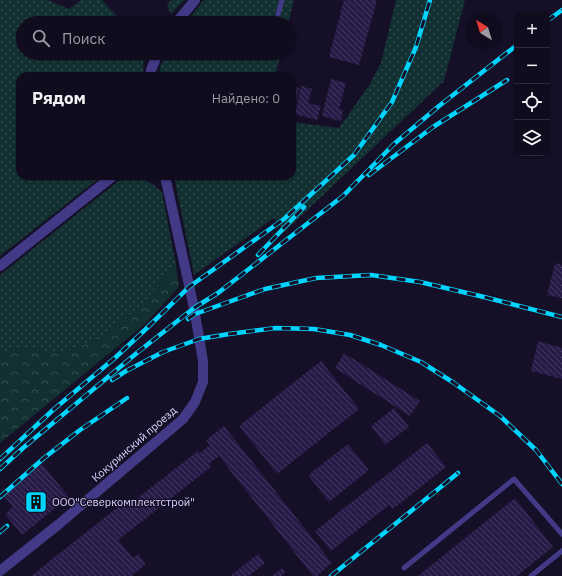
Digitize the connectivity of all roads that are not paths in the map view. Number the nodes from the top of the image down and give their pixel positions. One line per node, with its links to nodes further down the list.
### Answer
1 (196, 0): 4 (street)
2 (282, 0): 3 (lane)
3 (278, 14)
4 (182, 16)
5 (155, 60): 6 (street)
6 (151, 72)
7 (108, 180): 9 (street)
8 (166, 180): 13 (street, Кокуринский проезд)
9 (0, 266)
10 (562, 534): 12 (lane)
11 (562, 551): 14 (lane)
12 (404, 568)
13 (0, 571)
14 (531, 576)

